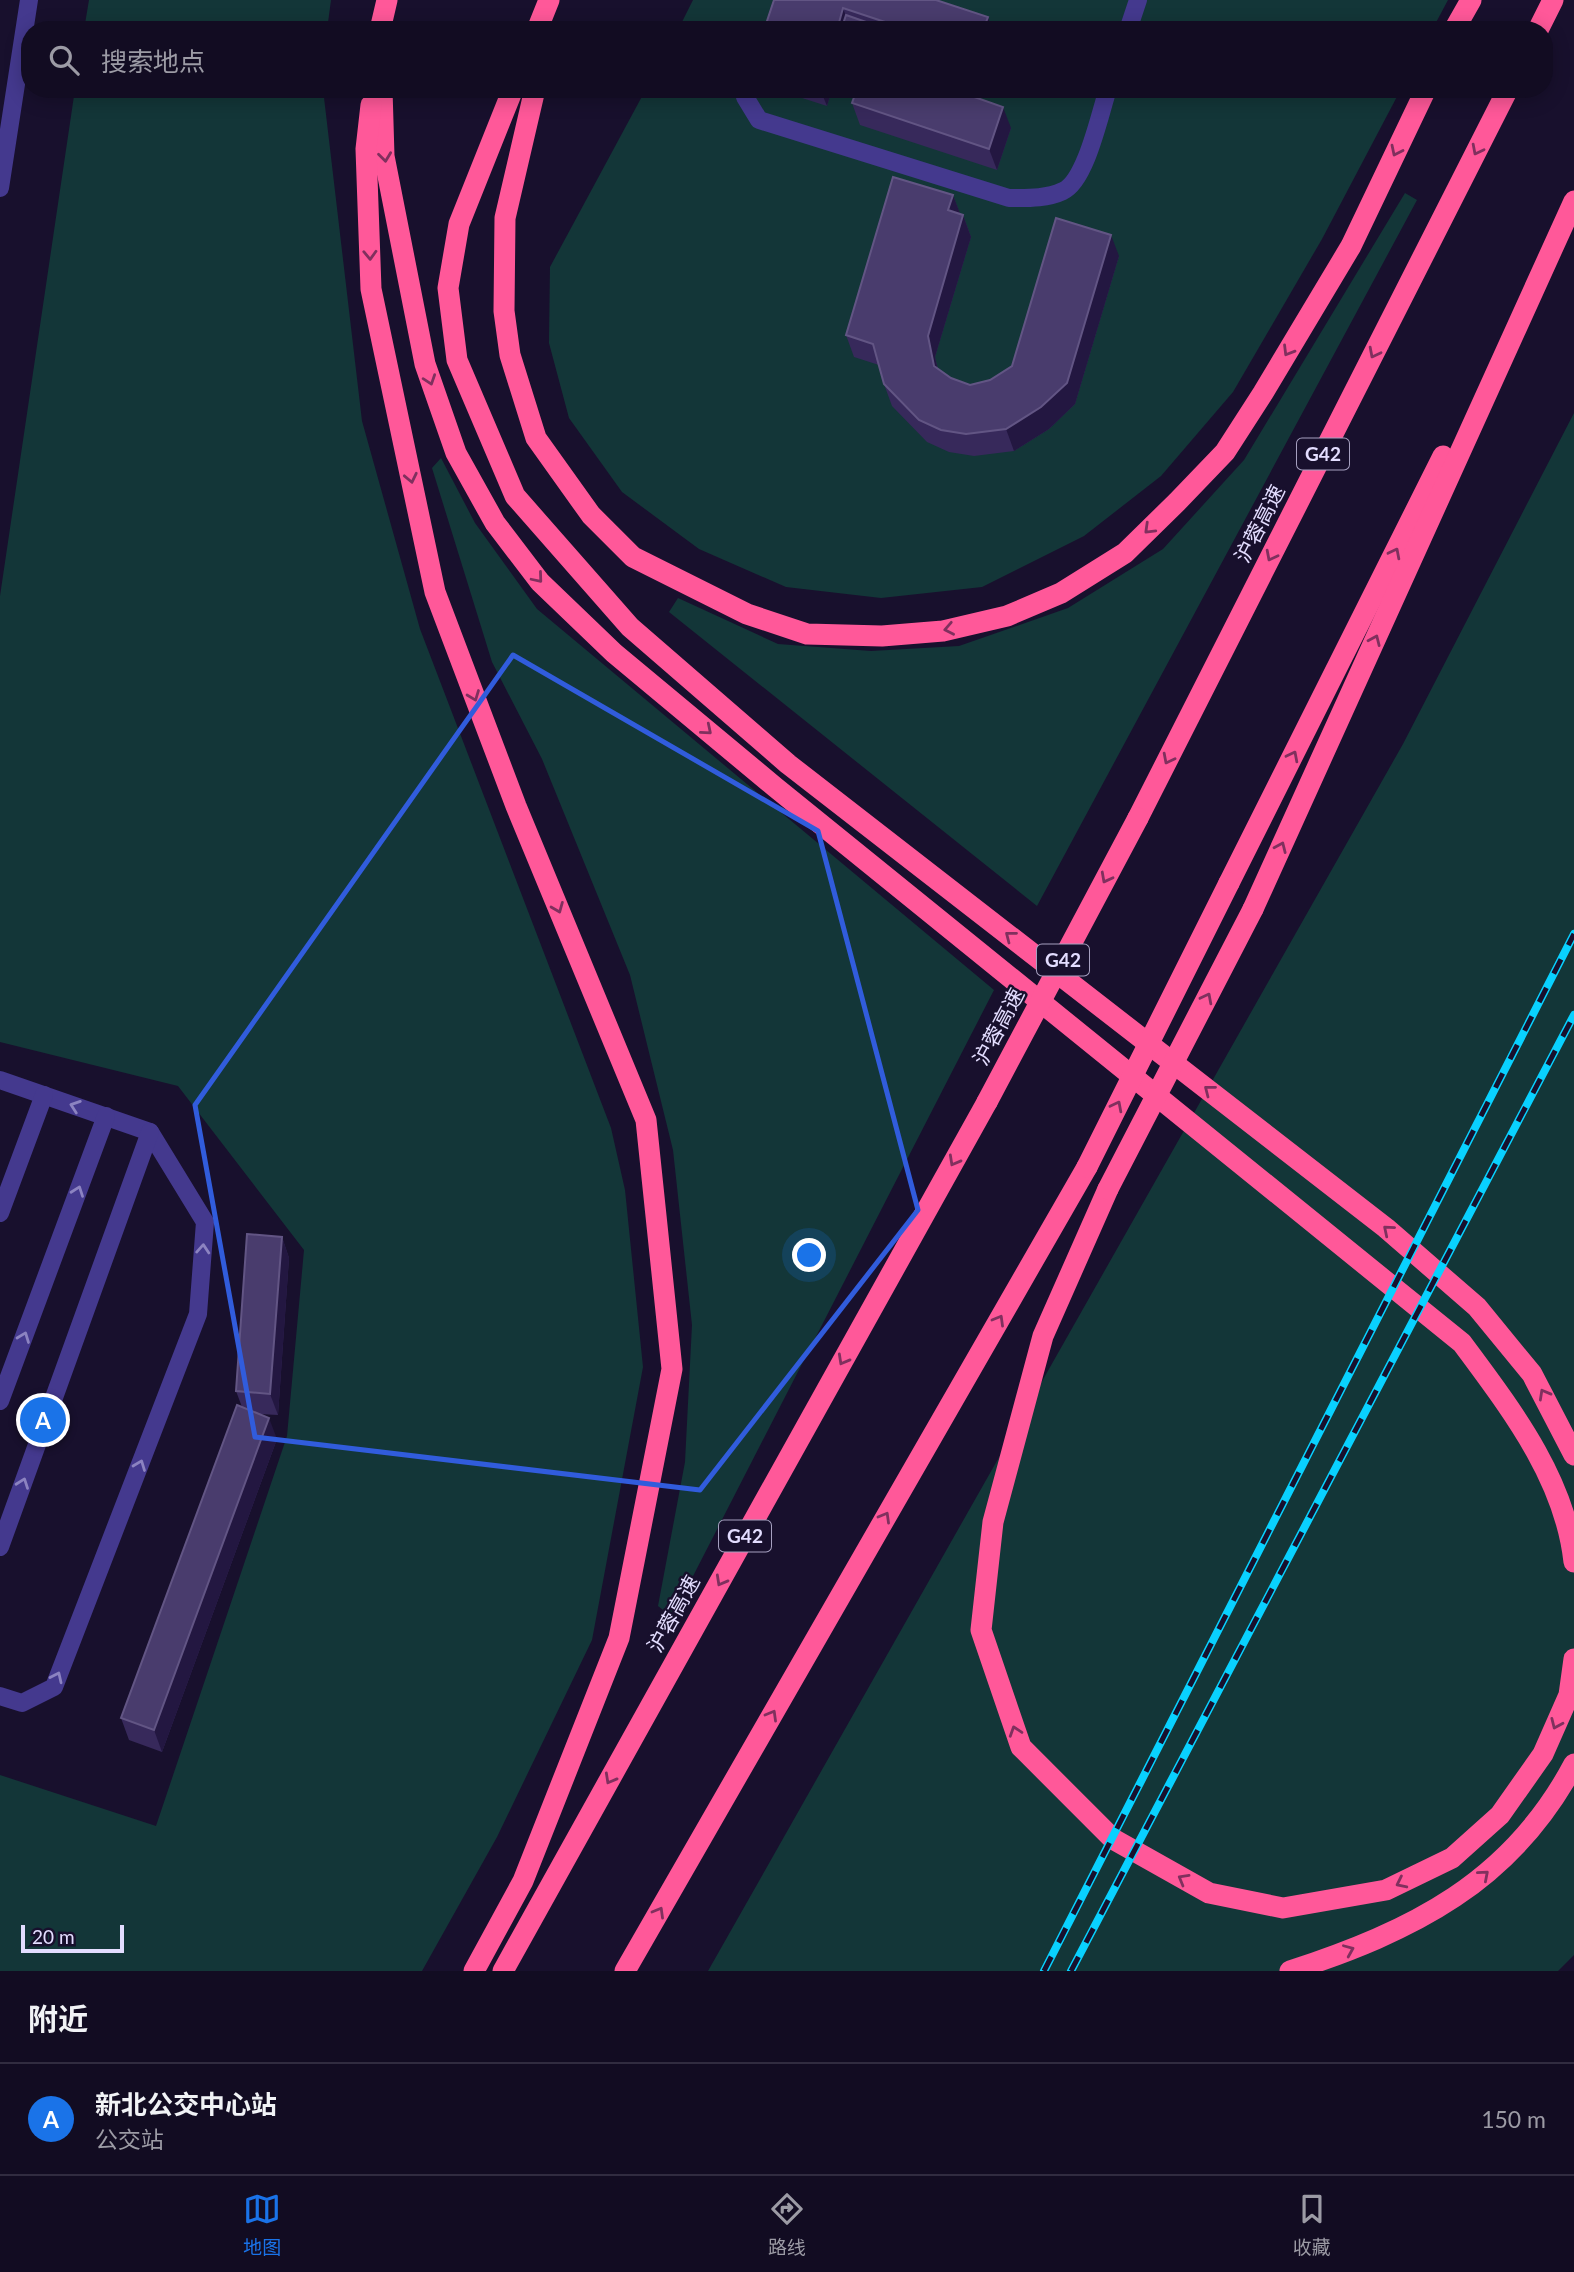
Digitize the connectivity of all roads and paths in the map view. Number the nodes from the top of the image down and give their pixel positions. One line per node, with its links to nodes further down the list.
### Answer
1 (29, 0): 8 (street)
2 (387, 0): 9 (highway)
3 (549, 0): 10 (highway)
4 (557, 0): 11 (highway)
5 (1138, 0): 12 (street)
6 (1472, 0): 13 (highway)
7 (1553, 0): 14 (highway)
8 (26, 21)
9 (382, 21)
10 (541, 21)
11 (552, 21)
12 (1131, 21)
13 (1459, 21)
14 (1542, 21)
15 (21, 52): 24 (street)
16 (372, 98): 38 (highway, one-way to 38)
17 (382, 98): 34 (highway, one-way to 34)
18 (509, 98): 32 (highway, one-way to 18)
19 (533, 98): 22 (highway, one-way to 19)
20 (746, 98): 21 (street)
21 (1105, 98)
22 (1422, 98)
23 (1503, 98): 39 (highway, 沪蓉高速 / G42, one-way to 39, bridge)
24 (0, 188)
25 (1574, 198): 35 (highway, one-way to 25, bridge); 40 (highway, one-way to 25, bridge)
26 (0, 1080): 27 (street)
27 (44, 1095): 28 (street, one-way to 27); 30 (street)
28 (106, 1116): 29 (street); 31 (street, one-way to 28)
29 (150, 1132): 33 (street, one-way to 29); 36 (street, one-way to 29)
30 (0, 1213)
31 (0, 1401)
32 (1574, 1455)
33 (0, 1547)
34 (1574, 1562)
35 (1574, 1659)
36 (0, 1696)
37 (1574, 1764): 41 (highway, one-way to 37)
38 (474, 1971)
39 (503, 1971)
40 (625, 1971)
41 (1290, 1971)

